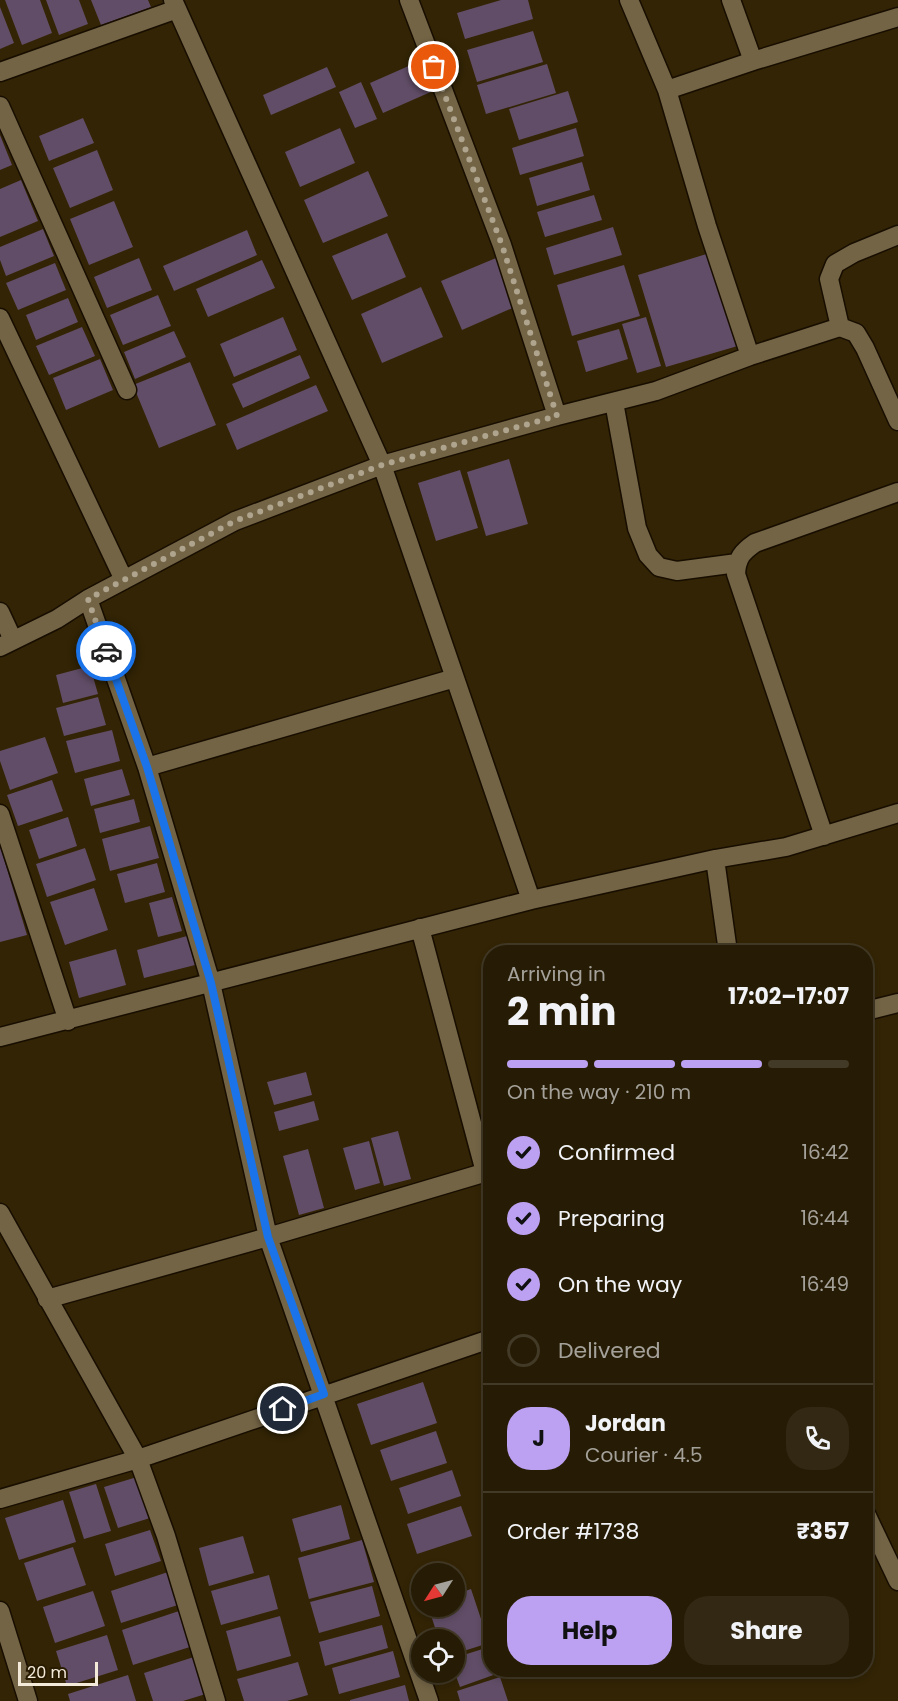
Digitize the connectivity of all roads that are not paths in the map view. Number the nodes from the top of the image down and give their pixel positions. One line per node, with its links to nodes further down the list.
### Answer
1 (409, 0): 17 (street)
2 (629, 0): 8 (street)
3 (731, 0): 6 (street)
4 (175, 4): 7 (street); 18 (street)
5 (898, 17): 6 (street)
6 (753, 61): 8 (street)
7 (0, 72)
8 (667, 90): 13 (street)
9 (0, 106): 14 (street)
10 (898, 235): 12 (street)
11 (0, 318): 21 (street)
12 (840, 327): 13 (street); 16 (street)
13 (750, 357): 15 (street)
14 (127, 390)
15 (614, 402): 17 (street); 20 (street)
16 (897, 412)
17 (557, 416): 18 (street)
18 (382, 465): 21 (street); 25 (street)
19 (898, 492): 20 (street)
20 (737, 563): 29 (street)
21 (124, 580): 22 (street)
22 (88, 599): 24 (street); 26 (street)
23 (0, 612): 24 (street)
24 (6, 644)
25 (455, 678): 26 (street); 31 (street)
26 (147, 767): 34 (street)
27 (898, 813): 29 (street)
28 (0, 814): 37 (street)
29 (824, 836): 30 (street)
30 (715, 859): 31 (street); 33 (street)
31 (531, 900): 32 (street)
32 (420, 928): 34 (street); 39 (street)
33 (727, 945)
34 (211, 983): 37 (street); 42 (street)
35 (898, 1003): 36 (street)
36 (873, 1009)
37 (68, 1021): 38 (street)
38 (0, 1037)
39 (483, 1154)
40 (483, 1173): 42 (street)
41 (0, 1213): 43 (street)
42 (268, 1237): 43 (street); 45 (street)
43 (47, 1299): 46 (street)
44 (483, 1340): 45 (street)
45 (324, 1394): 46 (street); 53 (street)
46 (138, 1459): 47 (street); 52 (street)
47 (0, 1499)
48 (873, 1529): 49 (street)
49 (898, 1581)
50 (0, 1611): 51 (street)
51 (28, 1701)
52 (216, 1701)
53 (429, 1701)

